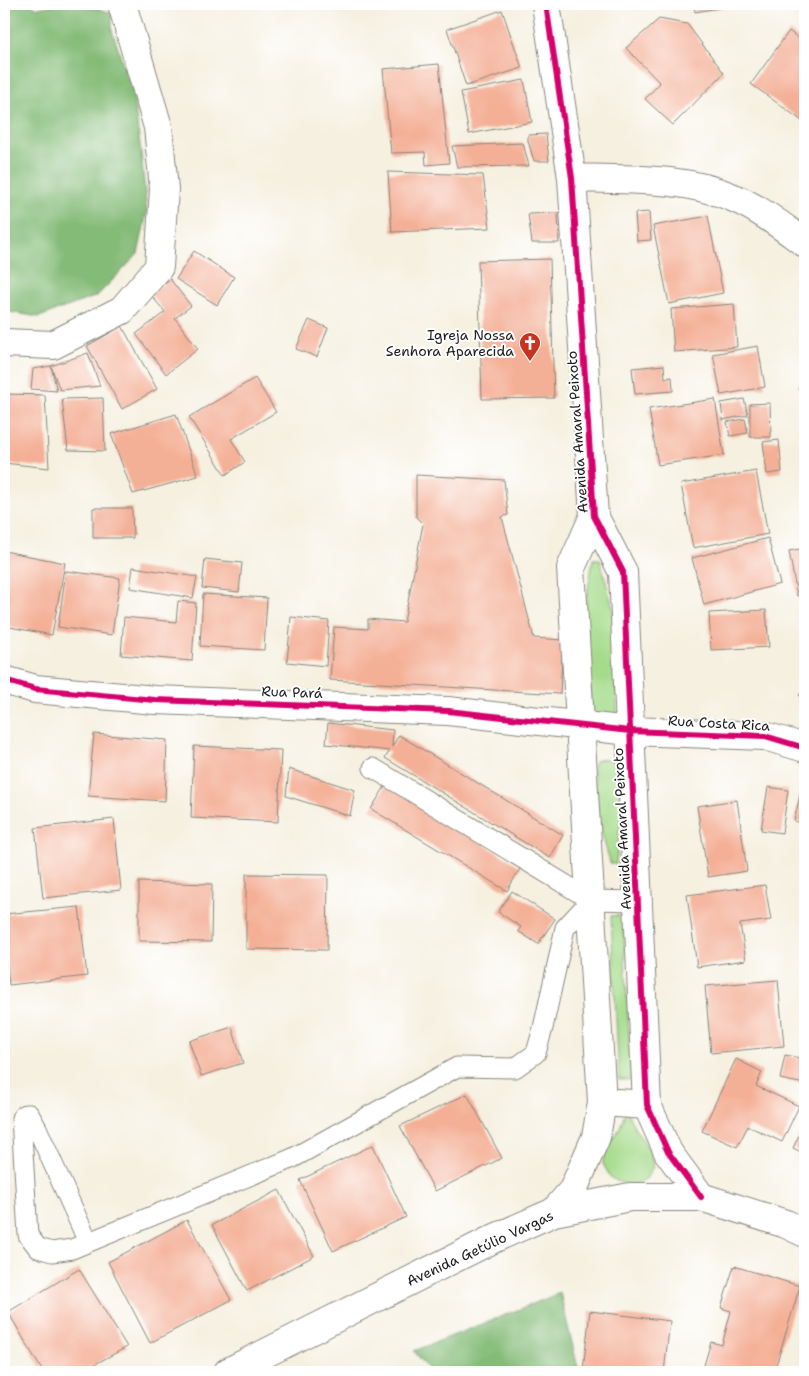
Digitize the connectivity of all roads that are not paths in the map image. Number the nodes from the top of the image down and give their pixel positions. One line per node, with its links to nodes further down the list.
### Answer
1 (122, 4): 5 (street)
2 (546, 4): 3 (street, Avenida Amaral Peixoto)
3 (572, 178): 4 (street); 6 (street, Avenida Amaral Peixoto)
4 (805, 243)
5 (4, 342)
6 (594, 516): 8 (street, Avenida Amaral Peixoto); 9 (street, Avenida Amaral Peixoto)
7 (4, 680): 8 (street, Rua Pará)
8 (580, 725): 9 (street, Rua Pará); 12 (street, Avenida Amaral Peixoto)
9 (630, 731): 10 (street, Rua Costa Rica); 13 (street, Avenida Amaral Peixoto)
10 (805, 748)
11 (373, 768): 12 (lane)
12 (591, 900): 13 (lane); 14 (street, Avenida Amaral Peixoto); 19 (lane)
13 (638, 901): 15 (street, Avenida Amaral Peixoto)
14 (602, 1102): 15 (street); 17 (street, Avenida Amaral Peixoto)
15 (647, 1105): 16 (street, Avenida Amaral Peixoto)
16 (702, 1197): 17 (street, Avenida Getúlio Vargas); 18 (street, Avenida Getúlio Vargas)
17 (554, 1212): 20 (street, Avenida Getúlio Vargas)
18 (805, 1233)
19 (88, 1242): 19 (lane)
20 (228, 1372)

